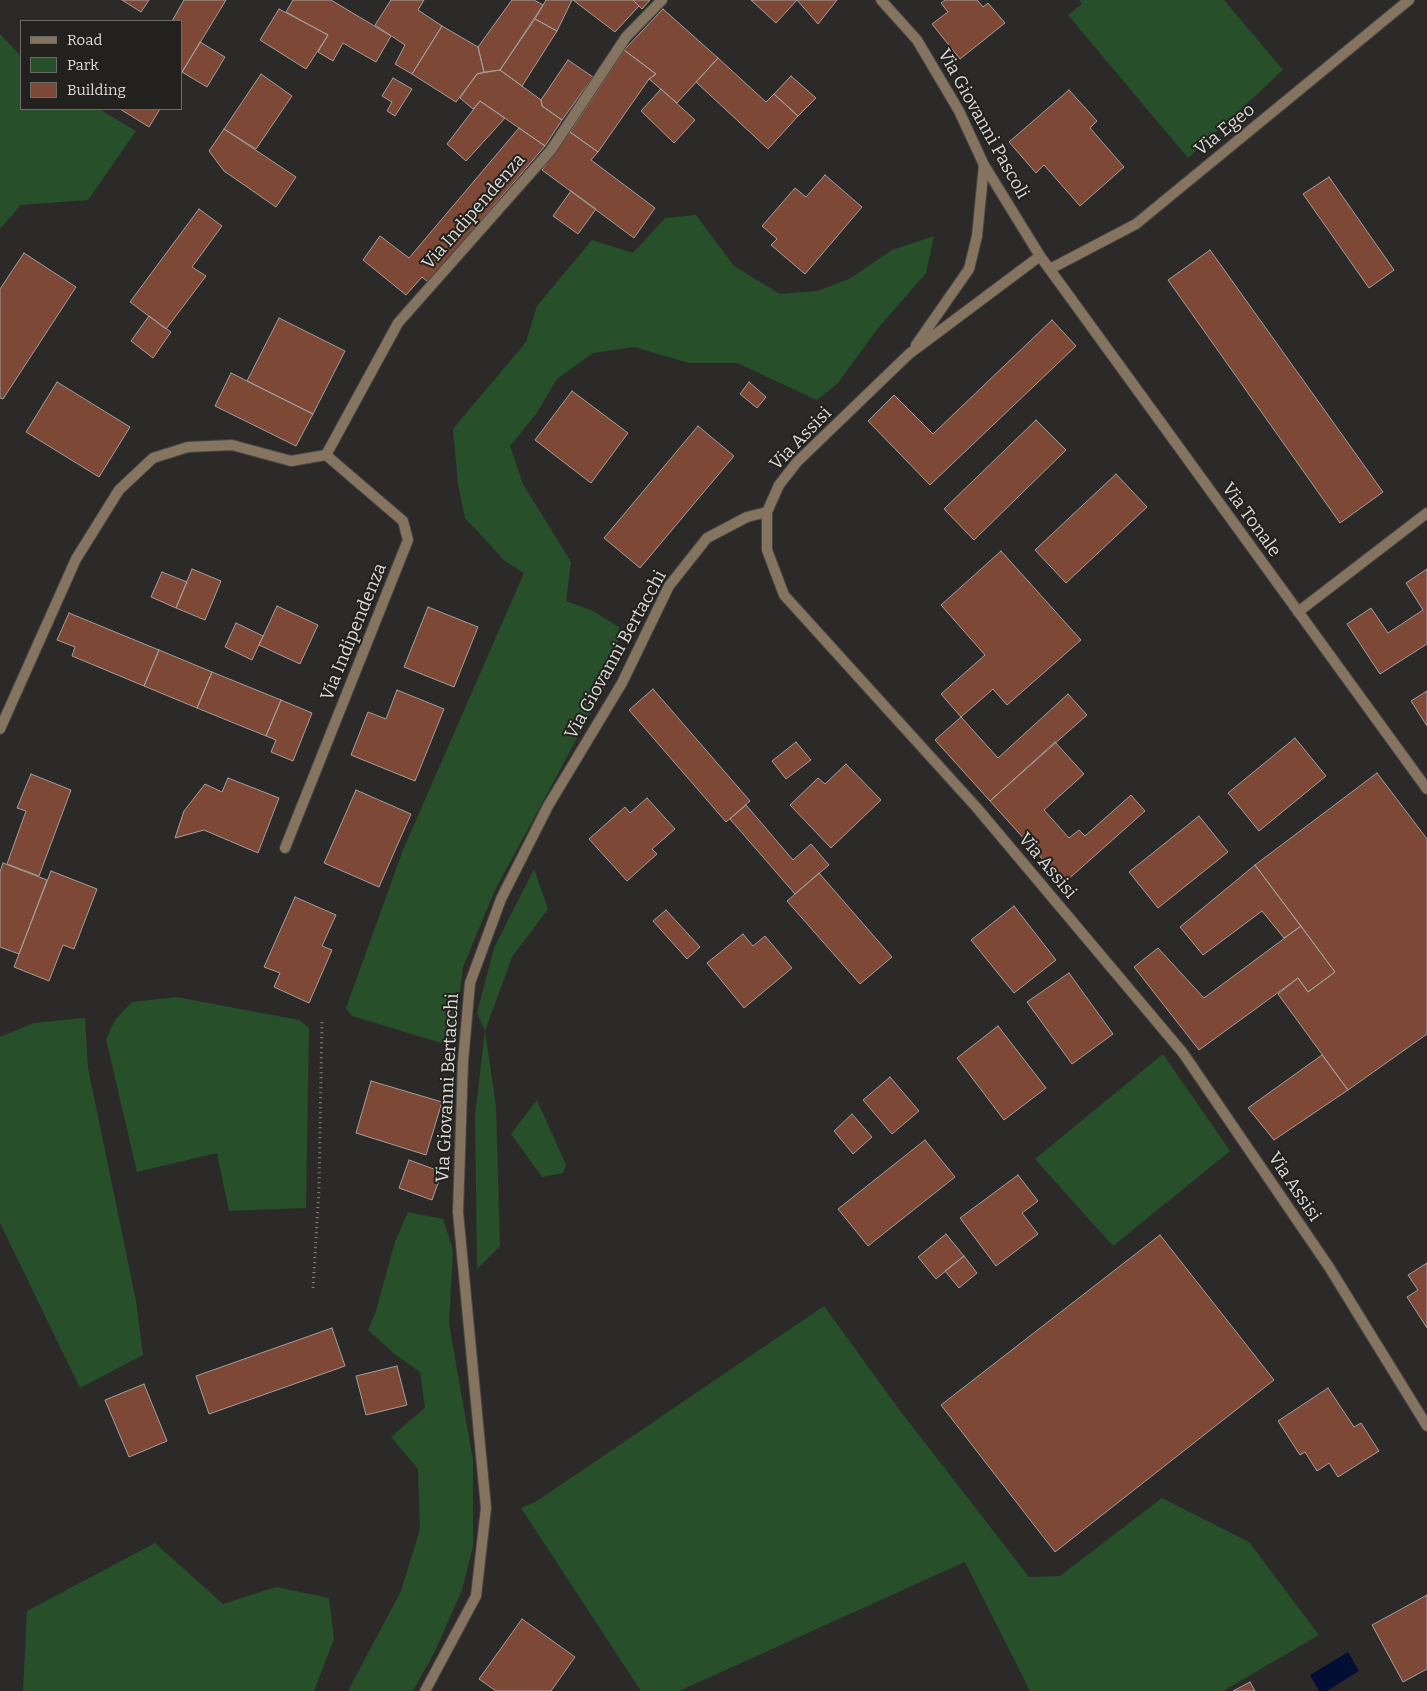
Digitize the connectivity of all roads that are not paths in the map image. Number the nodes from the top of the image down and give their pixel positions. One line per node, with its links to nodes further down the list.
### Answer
1 (662, 0): 8 (street, Via Indipendenza)
2 (881, 0): 4 (street, Via Giovanni Pascoli)
3 (1409, 0): 6 (street, Via Egeo)
4 (984, 165): 5 (street, Via Giovanni Pascoli); 7 (street, Via Assisi)
5 (1040, 256): 6 (street, Via Giovanni Pascoli); 7 (street, Via Assisi)
6 (1050, 269): 11 (street, Via Tonale)
7 (910, 354): 9 (street, Via Assisi)
8 (326, 455): 12 (street); 14 (street, Via Indipendenza)
9 (767, 512): 15 (street, Via Assisi); 16 (street, Via Giovanni Bertacchi)
10 (1427, 513): 11 (street)
11 (1298, 612): 13 (street, Via Tonale)
12 (0, 729)
13 (1427, 788)
14 (285, 848)
15 (1427, 1426)
16 (425, 1691)

